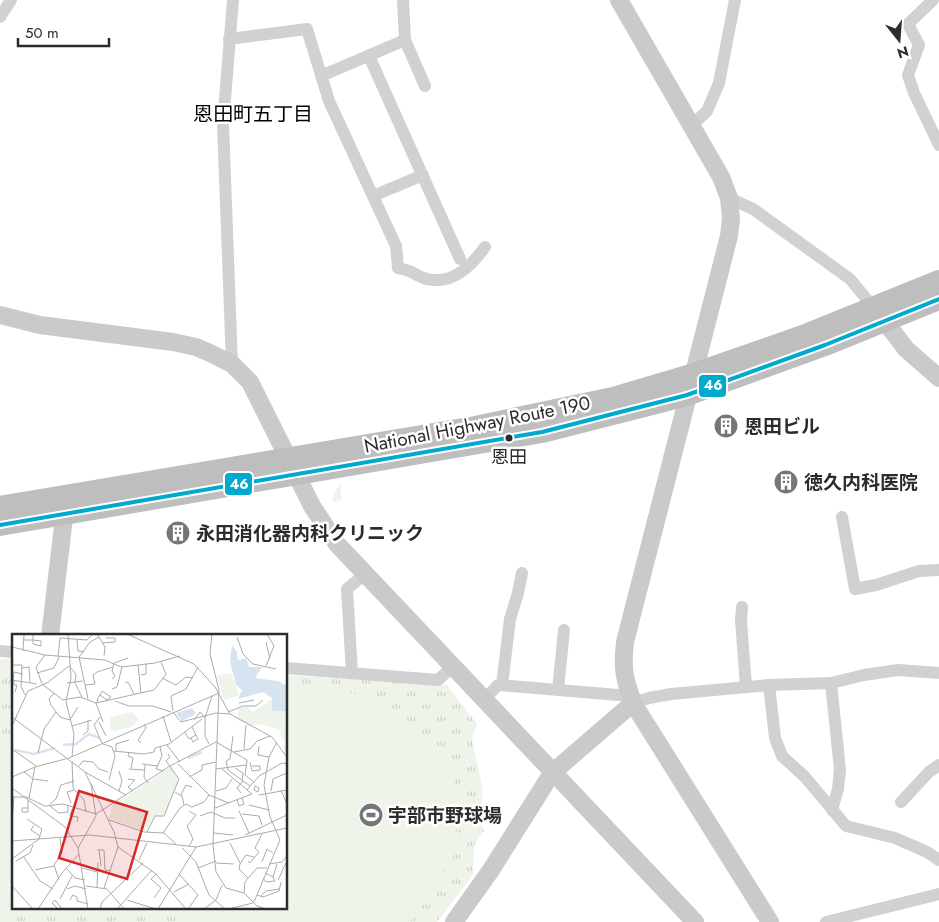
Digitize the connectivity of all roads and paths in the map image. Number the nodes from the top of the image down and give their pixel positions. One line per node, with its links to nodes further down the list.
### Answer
1 (11, 0): 7 (street)
2 (233, 0): 8 (street)
3 (403, 0): 9 (street)
4 (619, 0): 13 (street)
5 (735, 0): 13 (street)
6 (933, 0): 14 (street)
7 (0, 17)
8 (229, 39): 11 (street); 24 (street)
9 (405, 40): 10 (street); 12 (street)
10 (369, 56): 11 (street); 15 (street)
11 (321, 76): 16 (street)
12 (425, 86)
13 (692, 124): 17 (street)
14 (939, 145)
15 (422, 175): 16 (street); 19 (street)
16 (373, 196): 18 (street)
17 (729, 198): 23 (street); 26 (street)
18 (485, 247)
19 (460, 259)
20 (939, 281): 23 (highway, National Highway Route 190)
21 (939, 299): 23 (highway, National Highway Route 190)
22 (0, 315): 24 (street)
23 (879, 315): 25 (street); 26 (highway, National Highway Route 190)
24 (232, 364): 27 (street)
25 (939, 378)
26 (691, 384): 27 (highway, National Highway Route 190); 47 (street)
27 (292, 467): 28 (highway, National Highway Route 190); 34 (street)
28 (66, 505): 29 (highway, National Highway Route 190); 31 (highway, National Highway Route 190); 37 (street)
29 (0, 506)
30 (842, 517): 32 (street)
31 (0, 525)
32 (939, 570)
33 (522, 573): 43 (street)
34 (365, 574): 38 (street); 40 (street)
35 (742, 607): 45 (street)
36 (564, 630): 46 (street)
37 (50, 634)
38 (452, 667): 40 (street); 48 (street)
39 (288, 668): 40 (street)
40 (352, 673)
41 (939, 673): 42 (street)
42 (831, 683): 44 (street); 52 (street)
43 (502, 685): 46 (street); 48 (street)
44 (769, 685): 45 (street); 52 (street)
45 (746, 688): 47 (street)
46 (558, 690): 47 (street)
47 (632, 699): 50 (street); 57 (street)
48 (484, 700): 50 (street)
49 (939, 766): 51 (street)
50 (552, 773): 55 (street); 56 (street)
51 (902, 802)
52 (832, 810): 53 (street)
53 (939, 860)
54 (939, 894): 58 (street)
55 (458, 921)
56 (695, 922)
57 (770, 922)
58 (826, 922)

